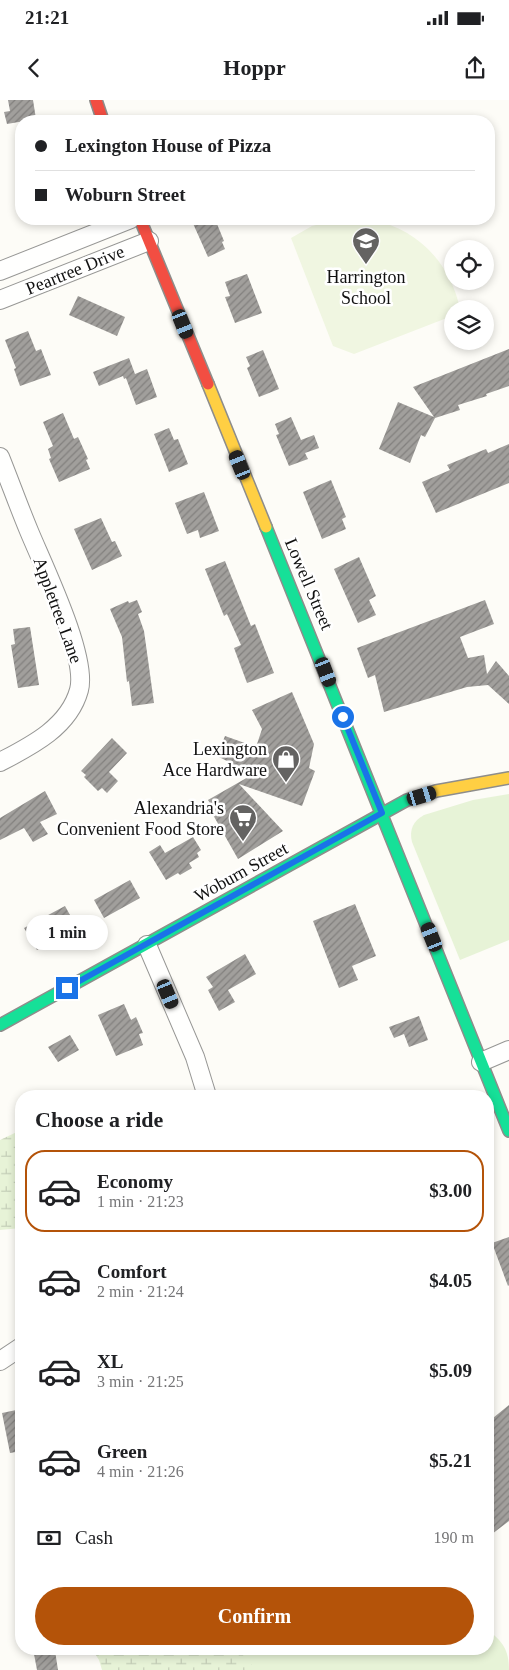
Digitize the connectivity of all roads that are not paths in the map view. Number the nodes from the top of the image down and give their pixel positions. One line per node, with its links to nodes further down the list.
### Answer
1 (96, 100): 2 (main road)
2 (101, 115)
3 (116, 225): 6 (street, Peartree Drive)
4 (142, 225): 5 (main road, Lowell Street)
5 (149, 241): 7 (street, Peartree Drive); 11 (main road, Lowell Street)
6 (0, 271)
7 (0, 300)
8 (0, 457): 9 (street, Appletree Lane)
9 (0, 762)
10 (509, 778): 11 (main road, Woburn Street)
11 (382, 813): 12 (main road, Woburn Street); 15 (main road, Lowell Street)
12 (147, 945): 13 (main road, Woburn Street); 16 (street)
13 (0, 1025)
14 (509, 1050): 15 (street)
15 (481, 1062): 17 (main road, Lowell Street)
16 (205, 1090)
17 (492, 1090)
18 (494, 1094): 19 (main road, Lowell Street)
19 (509, 1131)
20 (15, 1351): 21 (street)
21 (0, 1361)

